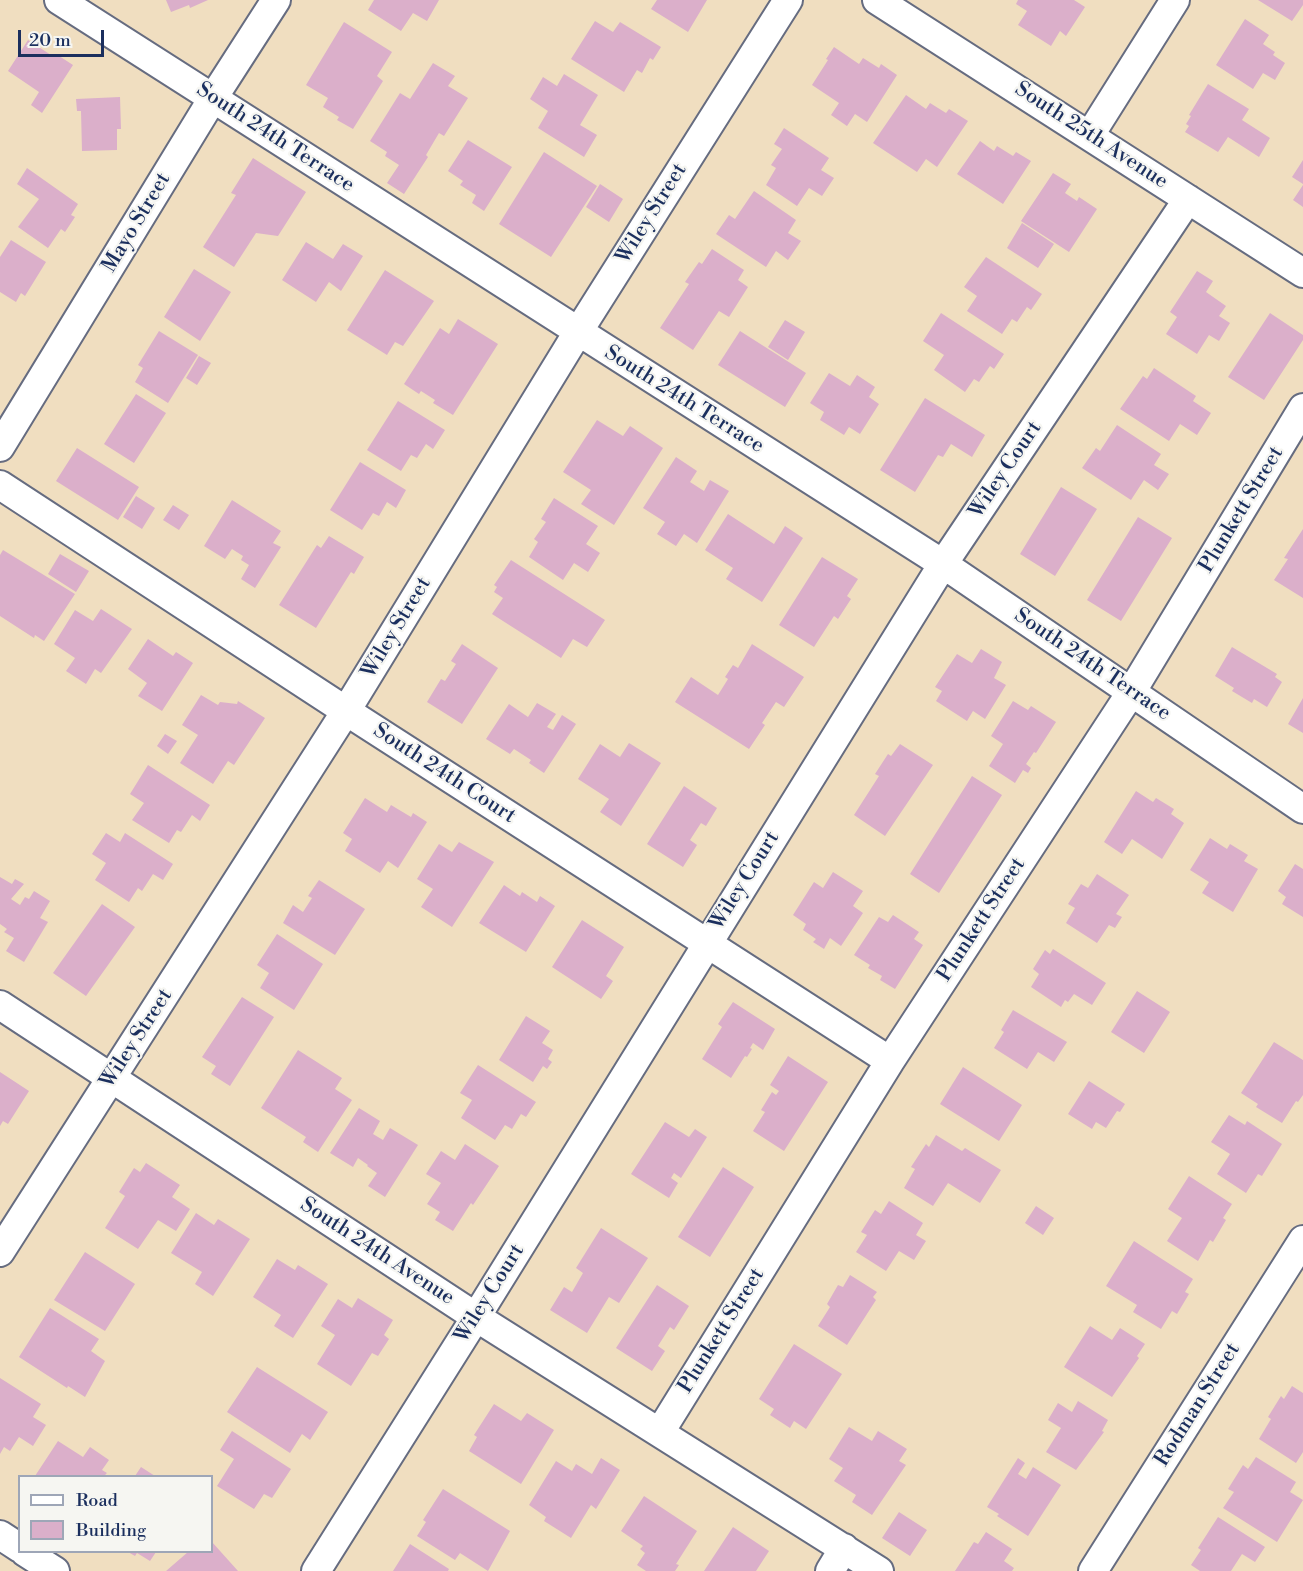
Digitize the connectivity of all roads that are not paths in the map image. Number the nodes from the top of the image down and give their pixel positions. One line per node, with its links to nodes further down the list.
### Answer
1 (59, 0): 6 (street, South 24th Terrace)
2 (276, 0): 6 (street, Mayo Street)
3 (788, 0): 10 (street, Wiley Street)
4 (877, 0): 7 (street, South 25th Avenue)
5 (1175, 0): 7 (street)
6 (213, 98): 10 (street, South 24th Terrace); 12 (street, Mayo Street)
7 (1090, 135): 8 (street, South 25th Avenue)
8 (1188, 199): 9 (street, South 25th Avenue); 14 (street, Wiley Court)
9 (1303, 273)
10 (578, 332): 14 (street, South 24th Terrace); 16 (street, Wiley Street)
11 (1303, 408): 15 (street, Plunkett Street)
12 (0, 447)
13 (0, 484): 16 (street, South 24th Court)
14 (943, 564): 15 (street, South 24th Terrace); 18 (street, Wiley Court)
15 (1132, 691): 17 (street, South 24th Terrace); 20 (street, Plunkett Street)
16 (346, 711): 18 (street, South 24th Court); 21 (street, Wiley Street)
17 (1303, 809)
18 (707, 942): 20 (street, South 24th Court); 24 (street, Wiley Court)
19 (0, 1005): 21 (street, South 24th Avenue)
20 (890, 1061): 25 (street, Plunkett Street)
21 (112, 1077): 23 (street, Wiley Street); 24 (street, South 24th Avenue)
22 (1303, 1240): 33 (street, Rodman Street)
23 (0, 1252)
24 (476, 1317): 25 (street, South 24th Avenue); 31 (street, Wiley Court)
25 (660, 1432): 29 (street, South 24th Avenue)
26 (0, 1536): 27 (street)
27 (18, 1547)
28 (28, 1553): 30 (street)
29 (837, 1559): 32 (street, South 24th Avenue)
30 (55, 1571)
31 (316, 1571)
32 (879, 1571)
33 (1093, 1571)

